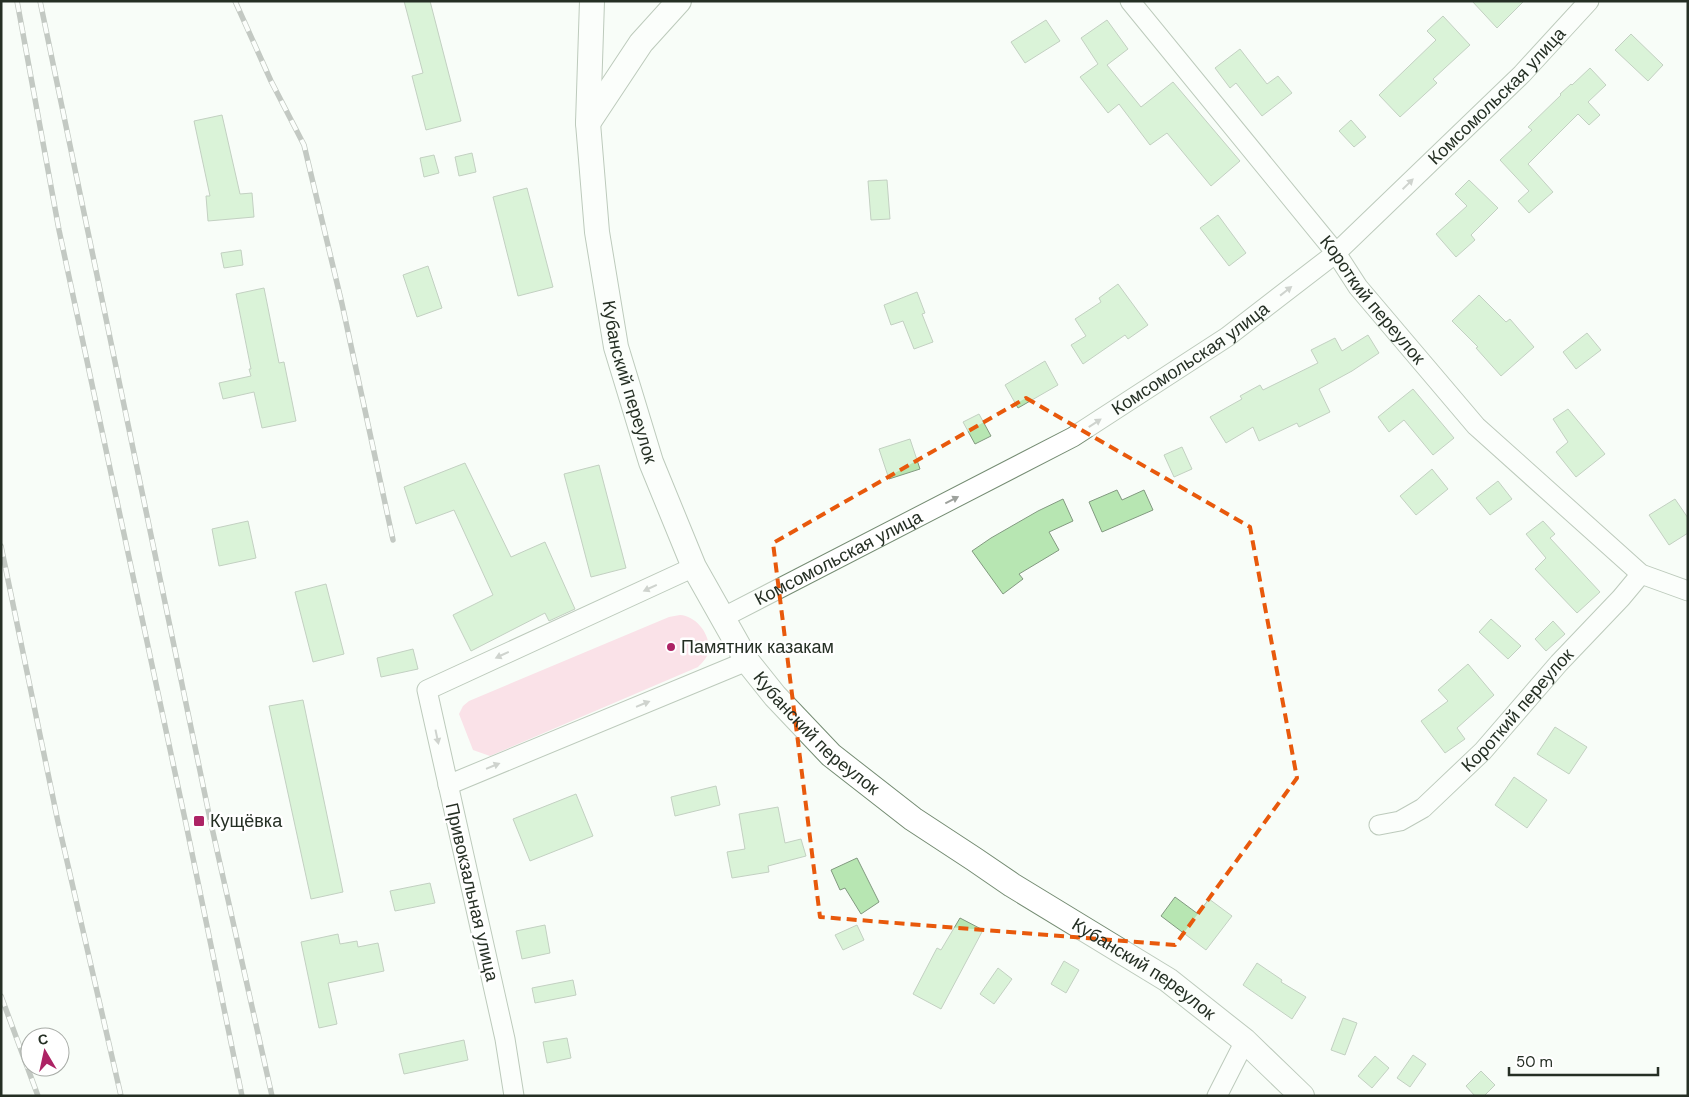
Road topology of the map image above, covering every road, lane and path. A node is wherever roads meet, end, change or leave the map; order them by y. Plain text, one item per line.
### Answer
1 (592, 1) edge
2 (679, 1) edge
3 (1130, 1) edge
4 (1589, 1) edge
5 (588, 122) junction
6 (1336, 253) junction
7 (694, 567) junction
8 (1642, 574) junction
9 (1688, 591) edge
10 (722, 618) junction
11 (747, 661) junction
12 (448, 785) junction
13 (1379, 825) dead end
14 (1245, 1041) junction
15 (514, 1096) edge
16 (1217, 1096) edge
17 (1302, 1096) edge

1 - 5 street, Кубанский переулок
2 - 5 street
3 - 6 street, Короткий переулок
6 -> 4 street, Комсомольская улица
5 - 7 street, Кубанский переулок
6 - 8 street, Короткий переулок
10 -> 6 street, Комсомольская улица
7 - 10 street, Кубанский переулок
7 -> 12 street, Привокзальная улица
8 - 9 street, Короткий переулок
8 - 13 street, Короткий переулок
10 - 11 street, Кубанский переулок
12 -> 11 street
11 - 14 street, Кубанский переулок
12 - 15 street, Привокзальная улица
14 - 16 street
14 - 17 street, Кубанский переулок

